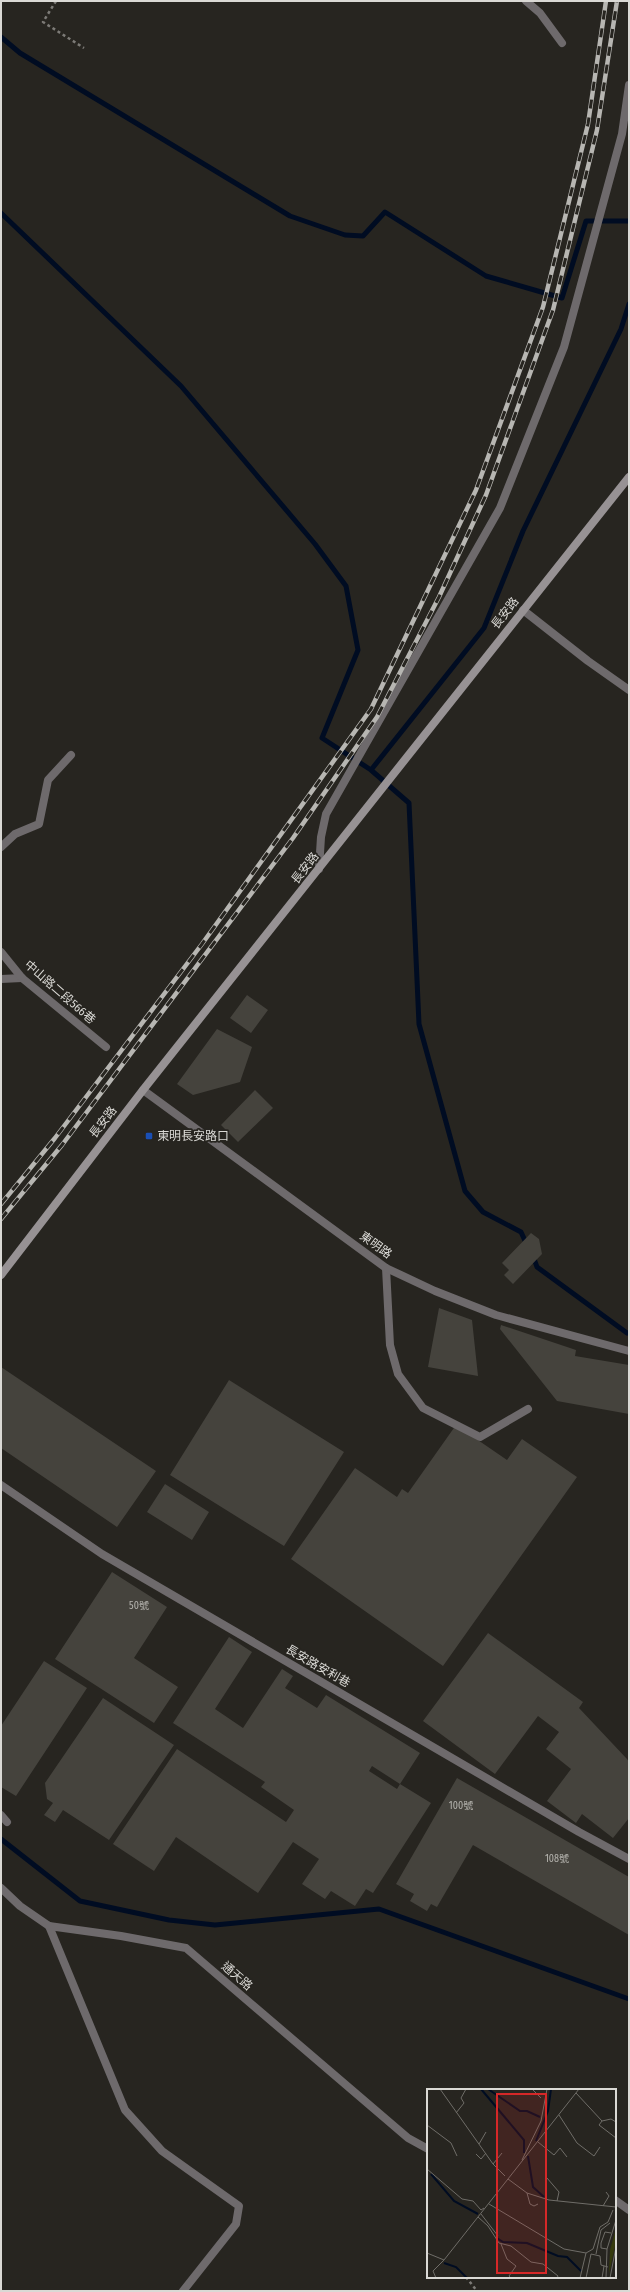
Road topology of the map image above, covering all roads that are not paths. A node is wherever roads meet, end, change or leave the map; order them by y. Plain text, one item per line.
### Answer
1 (526, 1) edge
2 (562, 43) dead end
3 (629, 85) edge
4 (629, 477) edge
5 (523, 610) junction
6 (629, 690) edge
7 (71, 754) dead end
8 (1, 847) edge
9 (319, 869) junction
10 (1, 952) edge
11 (22, 978) junction
12 (1, 979) edge
13 (106, 1047) dead end
14 (144, 1090) junction
15 (386, 1268) junction
16 (1, 1275) edge
17 (629, 1351) edge
18 (528, 1409) dead end
19 (1, 1485) edge
20 (1, 1815) edge
21 (7, 1822) dead end
22 (629, 1859) edge
23 (1, 1888) edge
24 (50, 1926) junction
25 (427, 2148) edge
26 (616, 2201) edge
27 (629, 2210) edge
28 (182, 2291) edge

1 - 2 street
3 - 9 street
4 - 5 main road, 長安路
5 - 6 street
5 - 9 main road, 長安路
7 - 8 street
9 - 14 main road, 長安路
10 - 11 street, 中山路二段566巷
11 - 12 street
11 - 13 street, 中山路二段566巷
14 - 15 street, 東明路
14 - 16 main road, 長安路
15 - 17 street, 東明路
15 - 18 street
19 - 22 street, 長安路安利巷
20 - 21 street
23 - 24 street, 通天路
24 - 25 street, 通天路
24 - 28 street
26 - 27 street

